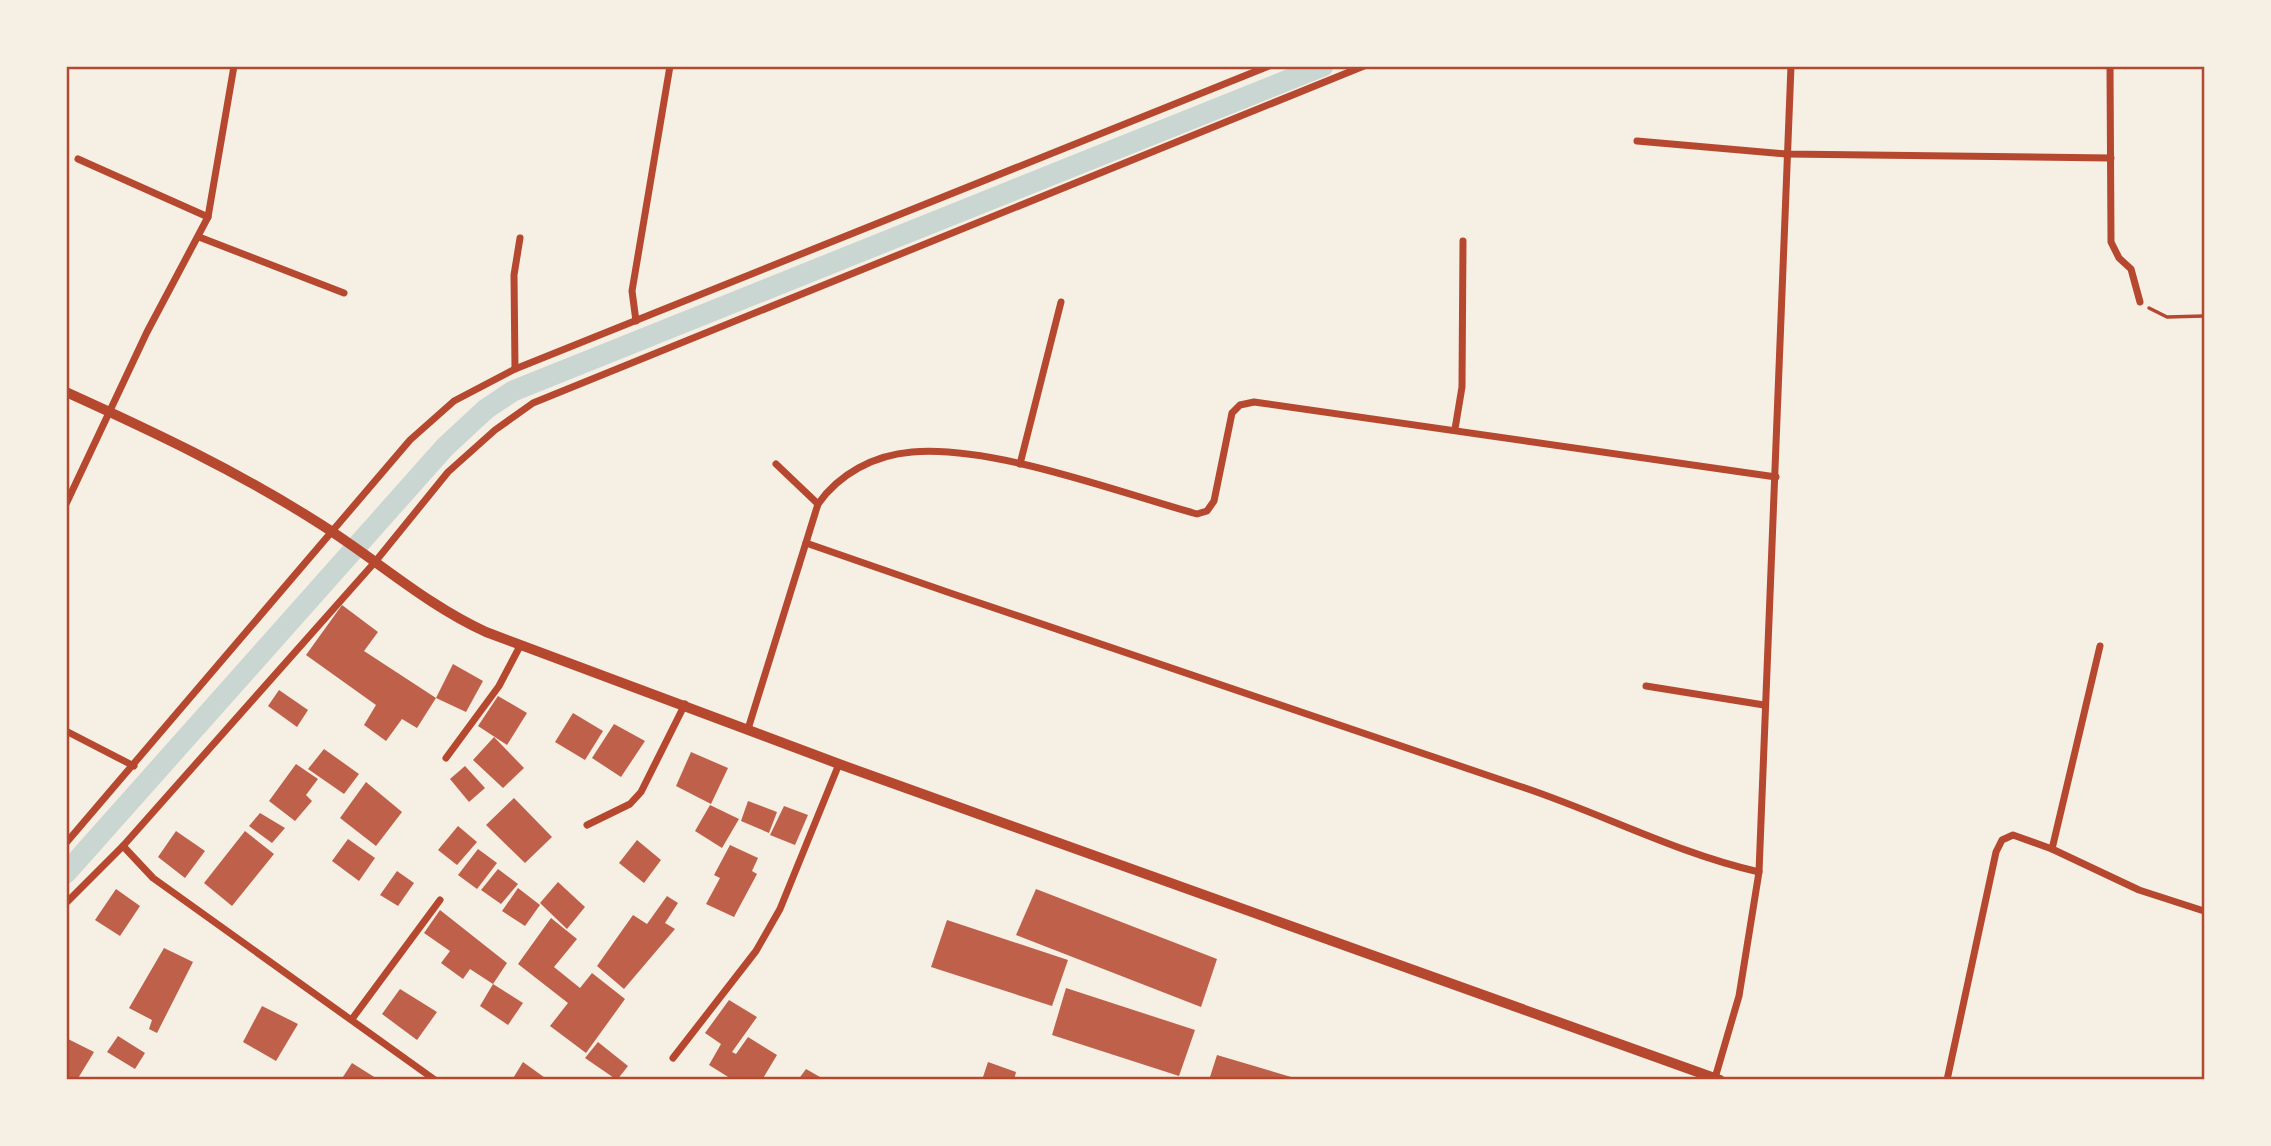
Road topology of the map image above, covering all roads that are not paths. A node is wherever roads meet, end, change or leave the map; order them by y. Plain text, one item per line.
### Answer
1 (234, 66) edge
2 (670, 66) edge
3 (1269, 66) edge
4 (1364, 66) edge
5 (1791, 66) edge
6 (2110, 66) edge
7 (1637, 141) dead end
8 (1786, 154) junction
9 (2111, 158) junction
10 (78, 159) dead end
11 (208, 217) junction
12 (199, 237) junction
13 (520, 238) dead end
14 (1463, 241) dead end
15 (344, 293) dead end
16 (1061, 302) dead end
17 (2140, 302) road end
18 (636, 321) junction
19 (515, 369) junction
20 (66, 392) edge
21 (110, 412) junction
22 (1455, 429) junction
23 (776, 464) dead end
24 (1020, 464) junction
25 (1776, 477) junction
26 (66, 504) edge
27 (817, 504) junction
28 (333, 532) junction
29 (806, 543) junction
30 (375, 562) junction
31 (520, 646) junction
32 (2100, 646) dead end
33 (1646, 686) dead end
34 (685, 704) junction
35 (1764, 705) junction
36 (748, 729) junction
37 (66, 731) edge
38 (446, 758) dead end
39 (839, 764) junction
40 (134, 766) junction
41 (587, 825) dead end
42 (66, 843) edge
43 (123, 846) junction
44 (2052, 849) junction
45 (1759, 872) junction
46 (440, 900) dead end
47 (66, 903) edge
48 (2204, 911) edge
49 (352, 1018) junction
50 (673, 1058) dead end
51 (1717, 1079) edge
52 (435, 1080) edge
53 (1947, 1080) edge

1 - 11 street
2 - 18 street
3 - 18 street
4 - 30 street
5 - 8 street
6 - 9 street
7 - 8 street
8 - 9 street
8 - 25 street
9 - 17 street
10 - 11 street
11 - 12 street
12 - 15 street
12 - 21 street
13 - 19 street
14 - 22 street
16 - 24 street
18 - 19 street
19 - 28 street
20 - 21 street
21 - 26 street
21 - 28 street
22 - 24 street
22 - 25 street
23 - 27 street
24 - 27 street
25 - 35 street
27 - 29 street
28 - 30 street
28 - 40 street
29 - 36 street
29 - 45 street
30 - 31 street
30 - 43 street
31 - 34 street
31 - 38 street
32 - 44 street
33 - 35 street
34 - 36 street
34 - 41 street
35 - 45 street
36 - 39 street
37 - 40 street
39 - 50 street
39 - 51 street
40 - 42 street
43 - 47 street
43 - 49 street
44 - 48 street
44 - 53 street
45 - 51 street
46 - 49 street
49 - 52 street

